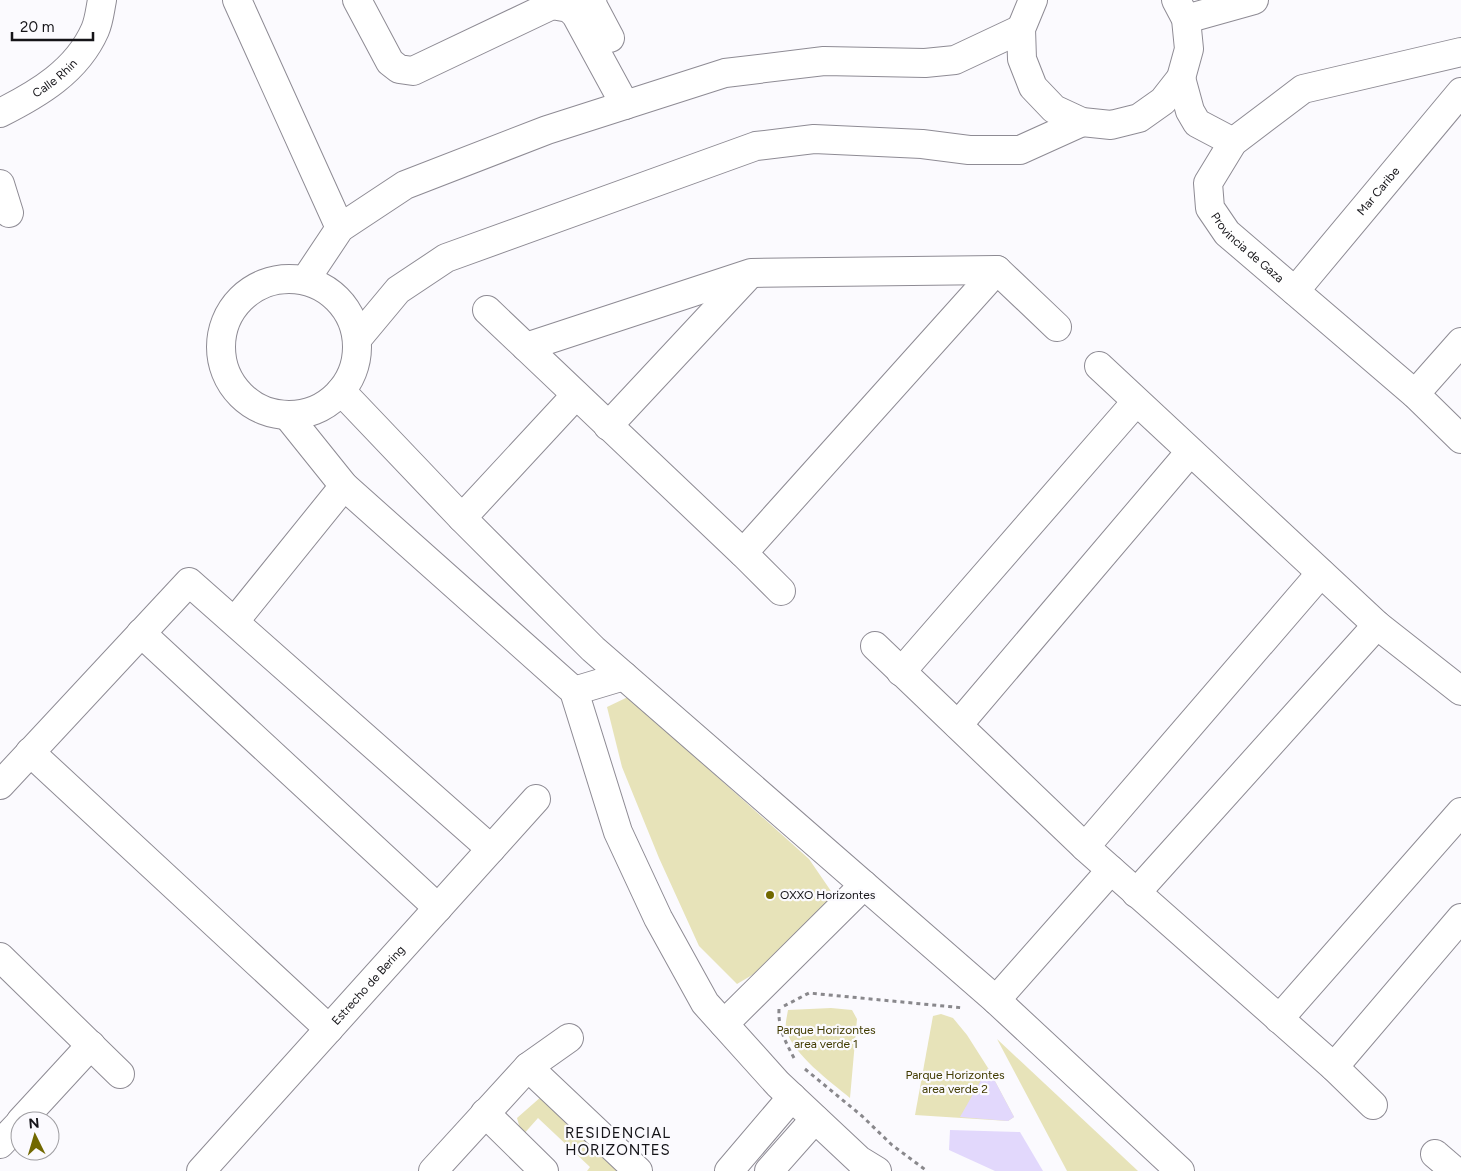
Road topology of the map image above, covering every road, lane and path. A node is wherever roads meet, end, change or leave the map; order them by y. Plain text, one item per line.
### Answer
1 (102, 0) edge
2 (237, 0) edge
3 (357, 0) edge
4 (1033, 0) edge
5 (1254, 0) edge
6 (539, 5) edge
7 (587, 7) edge
8 (1181, 10) edge
9 (1021, 29) junction
10 (1461, 52) edge
11 (1181, 78) junction
12 (1461, 92) edge
13 (634, 102) junction
14 (0, 113) edge
15 (1082, 122) junction
16 (1233, 142) junction
17 (0, 184) edge
18 (10, 213) dead end
19 (340, 228) junction
20 (997, 270) junction
21 (751, 273) junction
22 (306, 279) junction
23 (1295, 291) junction
24 (487, 310) dead end
25 (1057, 327) dead end
26 (358, 338) junction
27 (1461, 342) edge
28 (526, 347) junction
29 (1099, 366) dead end
30 (342, 391) junction
31 (1415, 394) junction
32 (576, 395) junction
33 (1136, 402) junction
34 (287, 415) junction
35 (608, 426) junction
36 (1461, 439) edge
37 (1190, 452) junction
38 (344, 486) junction
39 (462, 518) junction
40 (743, 553) junction
41 (1321, 573) junction
42 (781, 591) dead end
43 (235, 621) junction
44 (1377, 625) junction
45 (141, 633) junction
46 (875, 646) dead end
47 (901, 672) junction
48 (624, 676) junction
49 (1461, 691) edge
50 (574, 692) junction
51 (958, 725) junction
52 (30, 752) junction
53 (0, 785) edge
54 (536, 799) dead end
55 (1461, 812) edge
56 (1085, 847) junction
57 (491, 849) junction
58 (1111, 870) junction
59 (864, 885) junction
60 (1136, 893) junction
61 (438, 908) junction
62 (1461, 918) edge
63 (0, 958) edge
64 (996, 1000) junction
65 (971, 1009) dead end
66 (1279, 1019) junction
67 (724, 1024) junction
68 (329, 1029) junction
69 (569, 1038) dead end
70 (91, 1045) junction
71 (796, 1061) dead end
72 (528, 1067) junction
73 (802, 1067) dead end
74 (1334, 1067) junction
75 (120, 1074) dead end
76 (792, 1097) junction
77 (1373, 1104) dead end
78 (31, 1111) edge
79 (485, 1113) junction
80 (815, 1119) junction
81 (10, 1134) edge
82 (0, 1144) edge
83 (202, 1171) edge
84 (433, 1171) edge
85 (544, 1171) edge
86 (638, 1171) edge
87 (729, 1171) edge
88 (769, 1171) edge
89 (876, 1171) edge
90 (927, 1171) edge
91 (1180, 1171) edge

1 - 14 street, Calle Rhin
2 - 19 street
3 - 6 street
4 - 9 street
5 - 8 street
6 - 7 street
7 - 13 street
8 - 11 street
9 - 13 street
9 - 15 street
10 - 16 street, Provincia de Gaza
11 - 15 street
11 - 16 street
12 - 23 street, Mar Caribe
13 - 19 street
15 - 26 street
16 - 23 street, Provincia de Gaza
17 - 18 street
19 - 22 street
20 - 21 street
20 - 25 street
20 - 40 street
21 - 28 street
21 - 35 street
22 - 26 street
22 - 34 street
23 - 31 street, Provincia de Gaza
24 - 28 street
26 - 30 street
27 - 31 street
28 - 32 street
29 - 33 street
30 - 34 street
30 - 39 street
31 - 36 street, Provincia de Gaza
32 - 35 street
32 - 39 street
33 - 37 street
33 - 47 street
34 - 38 street
35 - 40 street
37 - 41 street
37 - 51 street
38 - 43 street
38 - 50 street
39 - 48 street
40 - 42 street
41 - 44 street
41 - 56 street
43 - 45 street
43 - 57 street
44 - 49 street
44 - 60 street
45 - 52 street
45 - 61 street
46 - 47 street
47 - 51 street
48 - 50 street
48 - 59 street
50 - 67 street
51 - 56 street
52 - 53 street
52 - 68 street
54 - 57 street, Estrecho de Bering
55 - 66 street
56 - 58 street
57 - 61 street, Estrecho de Bering
58 - 60 street
58 - 64 street
59 - 64 street
59 - 67 street
60 - 66 street
61 - 68 street, Estrecho de Bering
62 - 74 street
63 - 70 street
64 - 91 street
65 - 71 path
66 - 74 street
67 - 76 street
68 - 83 street, Estrecho de Bering
69 - 72 street
70 - 75 street
70 - 78 street
72 - 79 street
72 - 86 street
73 - 90 path
74 - 77 street
76 - 80 street
76 - 87 street
79 - 84 street
79 - 85 street
80 - 88 street
80 - 89 street
81 - 82 street

